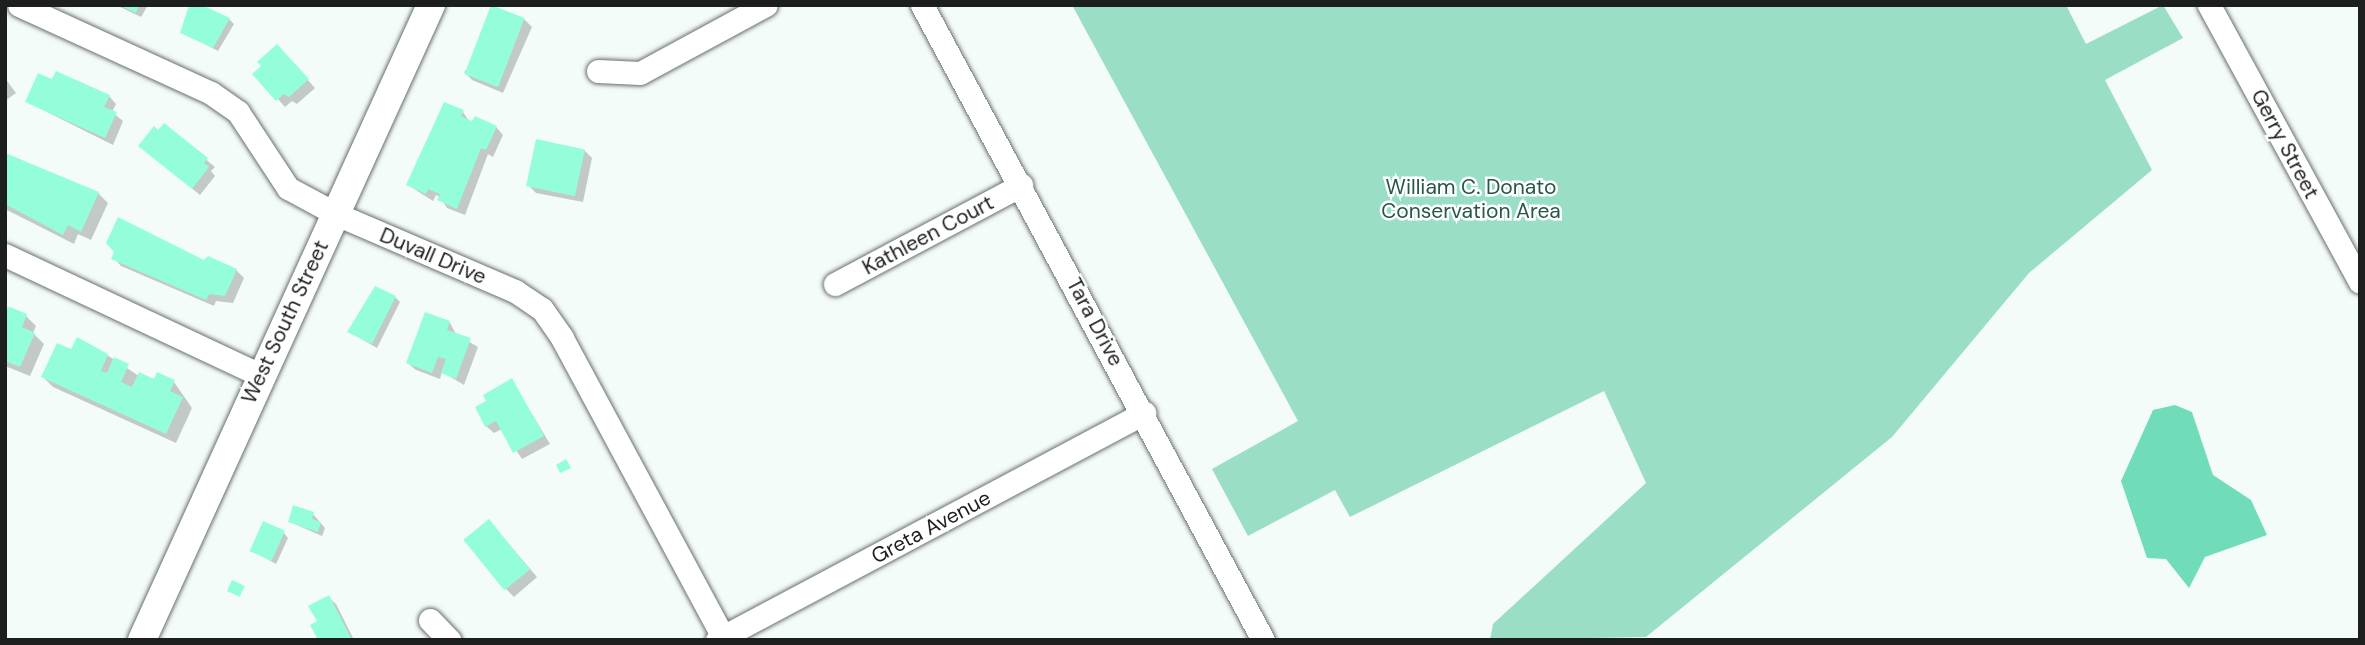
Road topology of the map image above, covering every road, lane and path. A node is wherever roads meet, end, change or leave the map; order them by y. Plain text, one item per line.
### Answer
1 (19, 5) edge
2 (430, 5) edge
3 (766, 5) edge
4 (922, 5) edge
5 (2211, 6) edge
6 (598, 71) dead end
7 (1021, 185) junction
8 (336, 214) junction
9 (5, 255) edge
10 (2360, 282) edge
11 (835, 284) dead end
12 (260, 375) junction
13 (1144, 413) junction
14 (430, 620) dead end
15 (720, 638) edge
16 (142, 640) edge
17 (449, 640) edge
18 (1263, 640) edge

1 - 8 street, Duvall Drive
2 - 8 street, West South Street
3 - 6 street
4 - 7 street, Tara Drive
5 - 10 street, Gerry Street
7 - 11 street, Kathleen Court
7 - 13 street, Tara Drive
8 - 12 street, West South Street
8 - 15 street, Duvall Drive
9 - 12 street
12 - 16 street, West South Street
13 - 15 street, Greta Avenue
13 - 18 street, Tara Drive
14 - 17 street

